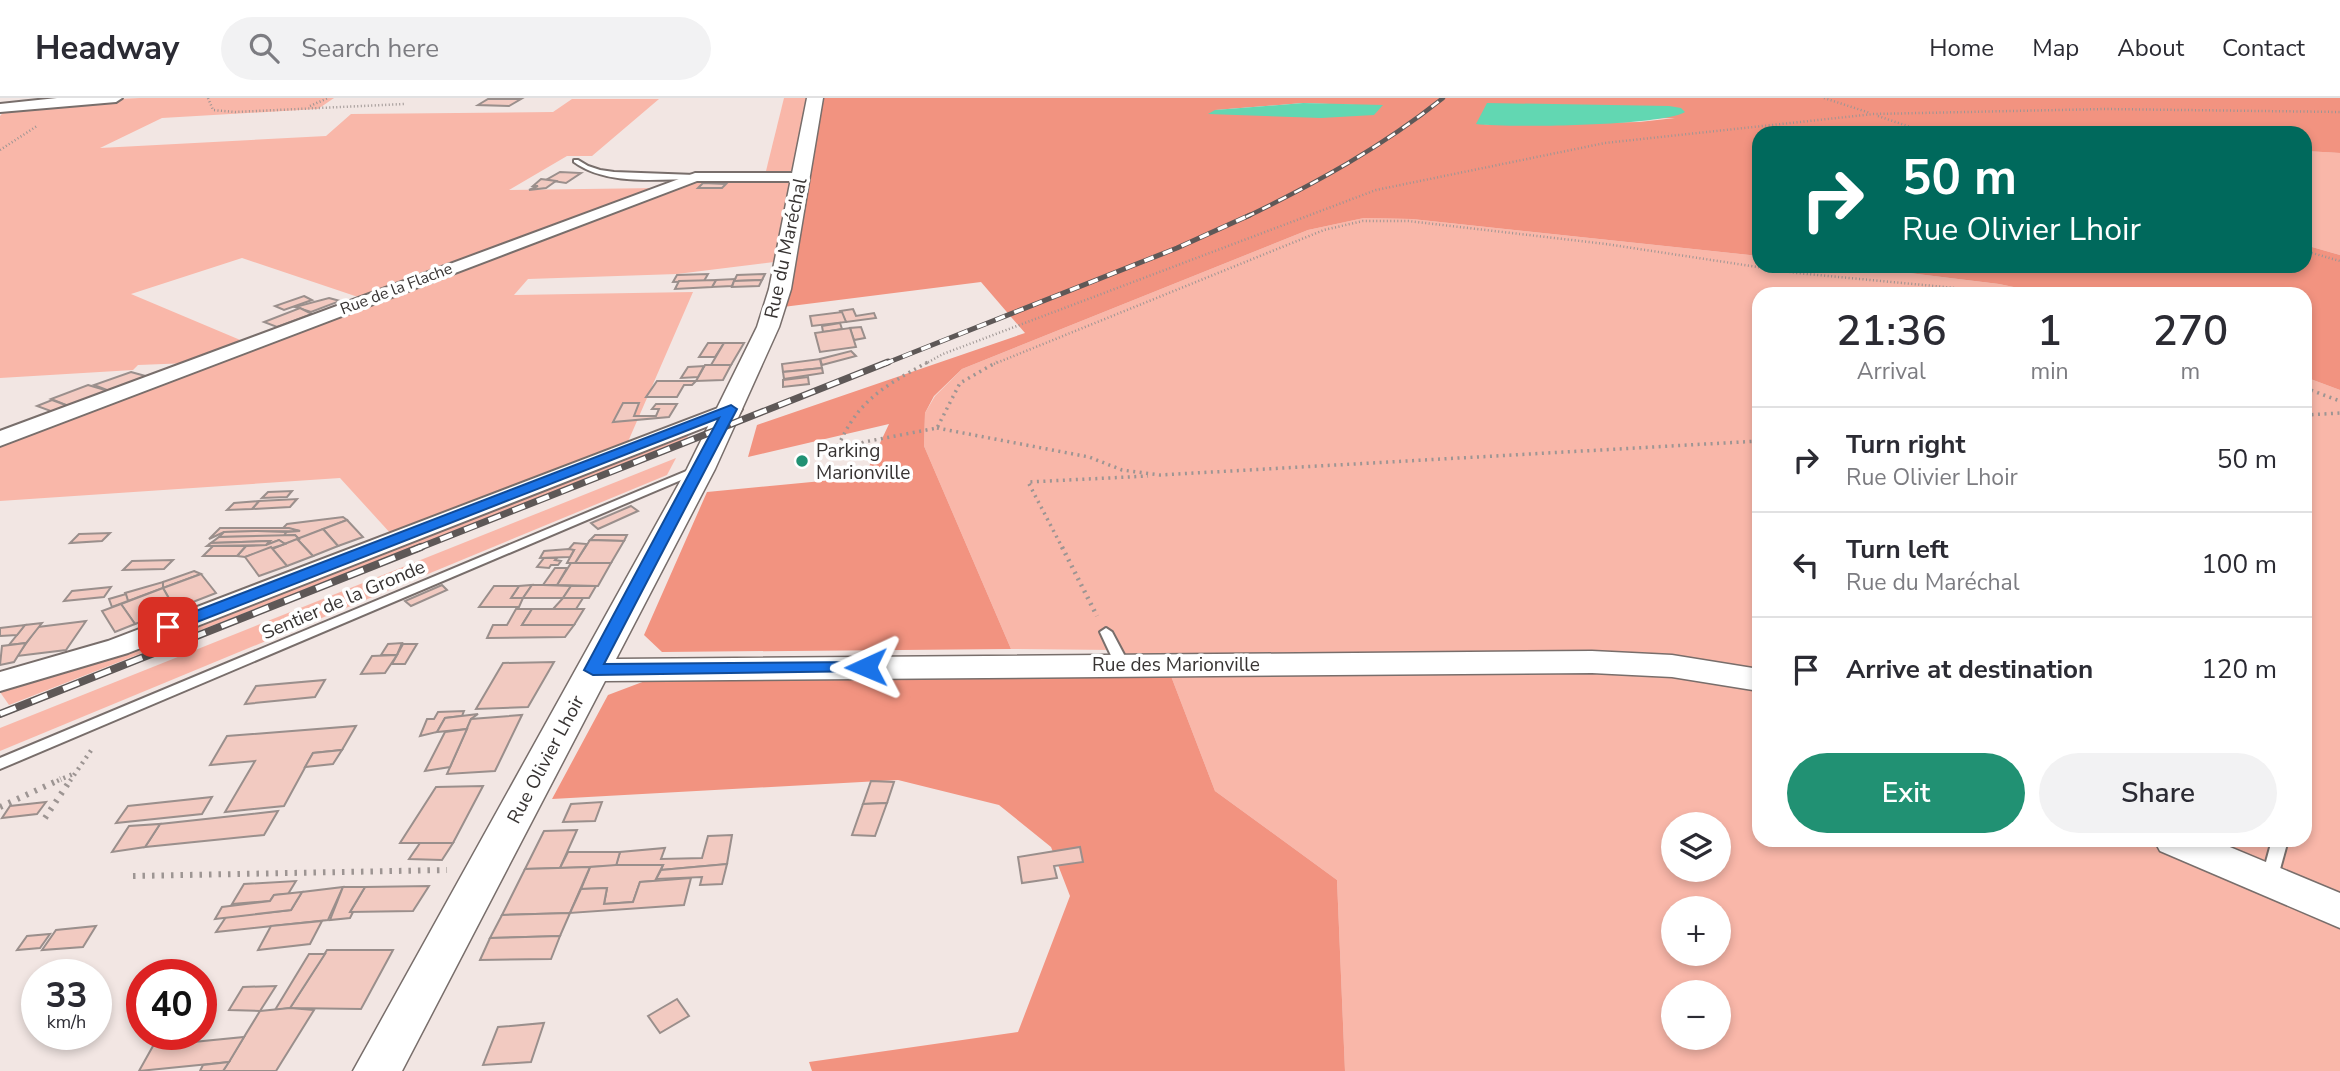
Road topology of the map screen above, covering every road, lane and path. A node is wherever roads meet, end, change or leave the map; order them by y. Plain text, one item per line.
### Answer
1 (116, 98) edge
2 (208, 98) edge
3 (328, 98) edge
4 (815, 98) edge
5 (1824, 98) edge
6 (404, 104) dead end
7 (0, 108) edge
8 (306, 108) junction
9 (2340, 112) edge
10 (1874, 114) junction
11 (1763, 126) edge
12 (1908, 126) edge
13 (1752, 127) edge
14 (576, 161) dead end
15 (695, 177) junction
16 (800, 177) junction
17 (2312, 253) edge
18 (2340, 261) edge
19 (1752, 266) edge
20 (1797, 273) edge
21 (1944, 287) edge
22 (2312, 390) edge
23 (2340, 401) edge
24 (731, 409) junction
25 (2340, 413) edge
26 (2312, 415) edge
27 (937, 428) junction
28 (0, 439) edge
29 (1752, 441) edge
30 (701, 469) junction
31 (1160, 475) junction
32 (1106, 632) joint
33 (1122, 664) junction
34 (593, 670) junction
35 (1752, 679) edge
36 (0, 682) edge
37 (113, 716) junction
38 (0, 764) edge
39 (75, 773) junction
40 (0, 807) edge
41 (45, 818) dead end
42 (2191, 847) edge
43 (2278, 847) edge
44 (487, 869) junction
45 (133, 876) dead end
46 (2269, 880) junction
47 (2340, 911) edge
48 (377, 1071) edge

1 - 7 street
2 - 8 path
3 - 8 path
4 - 16 street, Rue du Maréchal
5 - 10 path
6 - 8 path
9 - 10 path
10 - 11 path
10 - 12 path
13 - 27 path
14 - 15 lane
15 - 16 street, Rue de la Flache
15 - 28 street, Rue de la Flache
16 - 24 street, Rue du Maréchal
17 - 18 path
19 - 27 path
20 - 21 path
22 - 23 path
24 - 30 street, Rue Olivier Lhoir
24 - 36 street
25 - 26 path
27 - 31 path
29 - 31 path
30 - 34 street, Rue Olivier Lhoir
30 - 37 lane, Sentier de la Gronde
31 - 32 path
32 - 33 lane
33 - 34 street, Rue des Marionville
33 - 35 street, Rue des Marionville
34 - 44 street, Rue Olivier Lhoir
37 - 38 lane, Sentier de la Gronde
37 - 39 path
39 - 40 path
39 - 41 path
42 - 46 street
43 - 46 lane
44 - 45 path
44 - 48 street, Rue Olivier Lhoir
46 - 47 street

